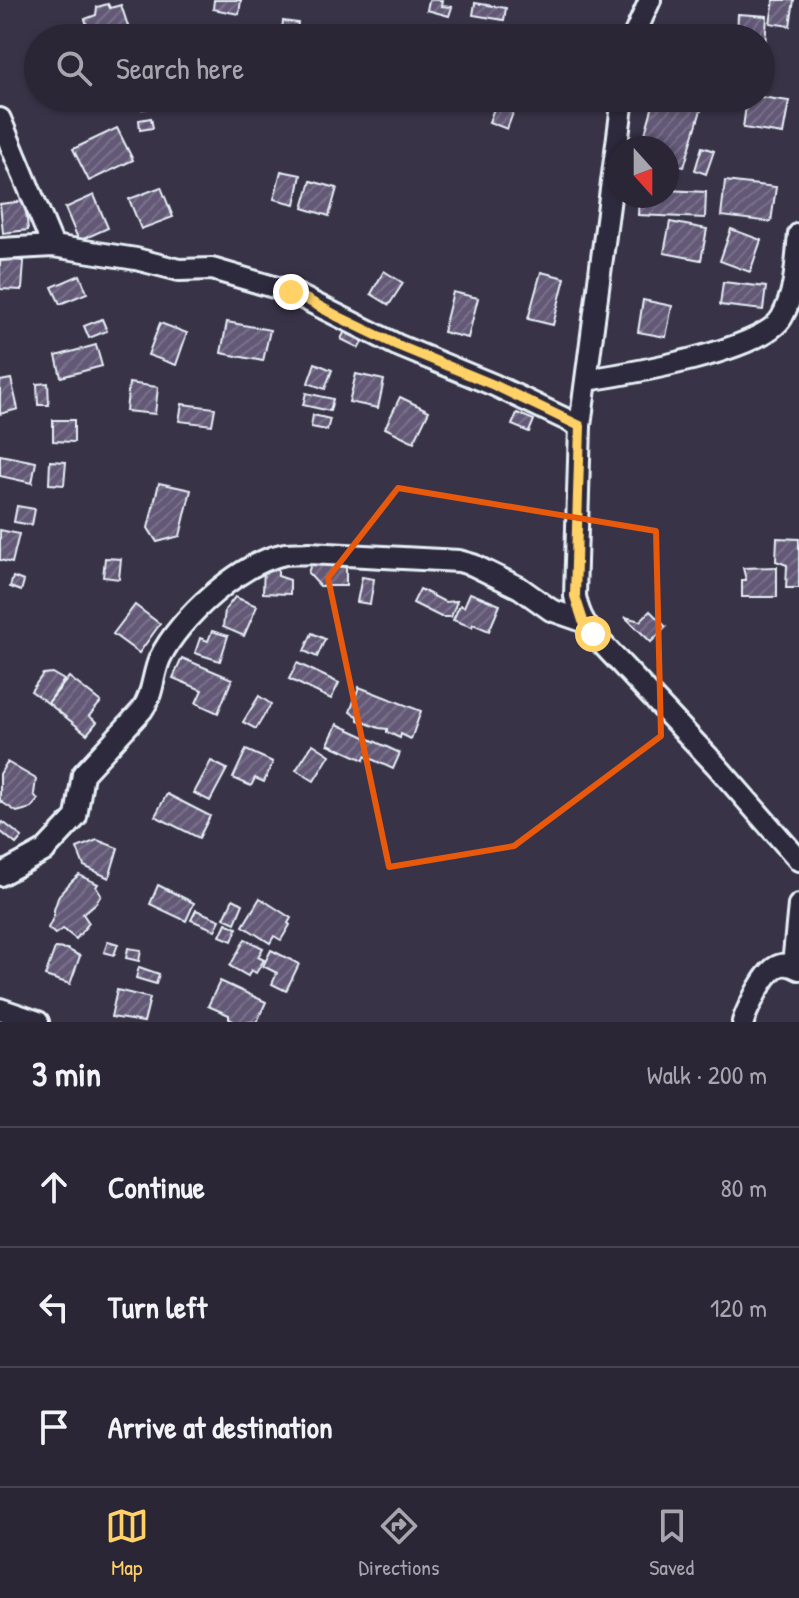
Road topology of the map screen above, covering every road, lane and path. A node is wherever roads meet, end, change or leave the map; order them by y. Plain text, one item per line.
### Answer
1 (650, 0) edge
2 (639, 24) edge
3 (621, 112) edge
4 (0, 119) edge
5 (799, 234) edge
6 (53, 246) junction
7 (0, 249) edge
8 (587, 380) junction
9 (580, 426) junction
10 (583, 621) junction
11 (799, 860) edge
12 (0, 875) edge
13 (799, 905) edge
14 (796, 967) edge
15 (0, 1009) edge
16 (38, 1022) edge
17 (743, 1022) edge

1 - 2 street
3 - 8 street
4 - 6 street
5 - 8 street
6 - 7 street
6 - 9 street
8 - 9 street
9 - 10 street
10 - 11 street
10 - 12 street
13 - 14 street
14 - 17 street
15 - 16 street

